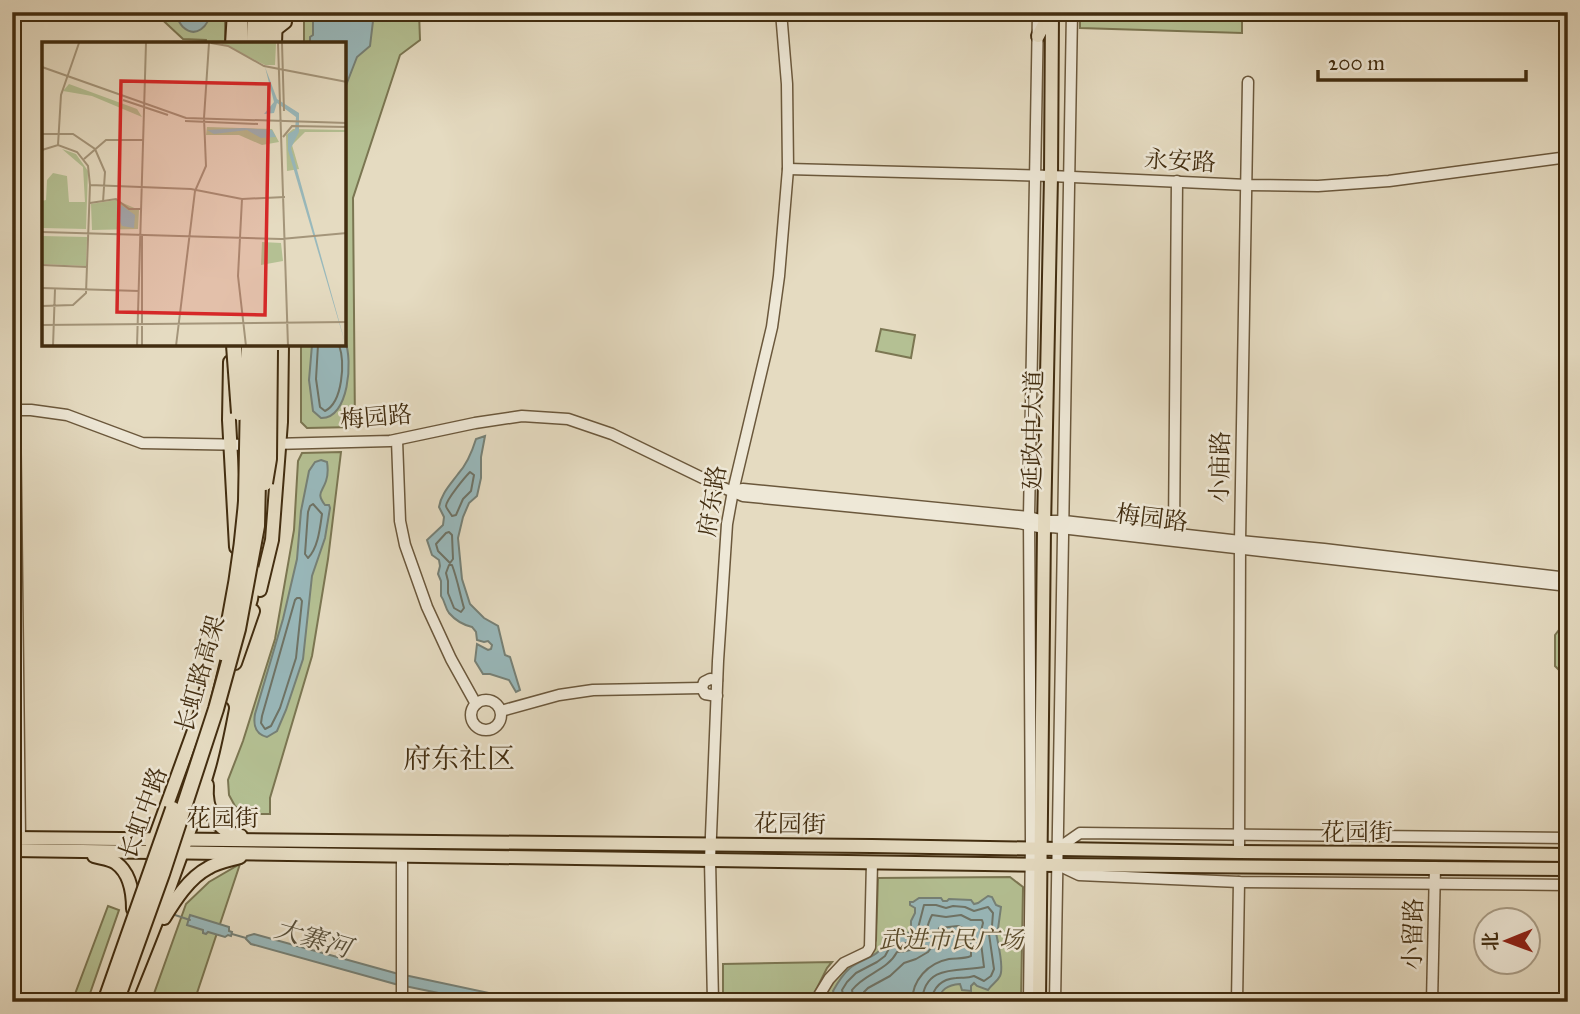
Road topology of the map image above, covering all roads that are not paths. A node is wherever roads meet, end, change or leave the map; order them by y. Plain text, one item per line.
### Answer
1 (234, 12) edge
2 (241, 12) edge
3 (255, 12) edge
4 (267, 12) edge
5 (276, 12) edge
6 (285, 12) edge
7 (780, 12) edge
8 (1038, 12) edge
9 (1051, 12) edge
10 (1059, 12) edge
11 (1072, 12) edge
12 (276, 29) junction
13 (1038, 36) junction
14 (232, 42) edge
15 (242, 42) edge
16 (254, 42) edge
17 (266, 42) edge
18 (275, 42) edge
19 (1248, 82) dead end
20 (1568, 157) edge
21 (788, 169) junction
22 (1035, 176) junction
23 (1060, 177) junction
24 (1177, 181) junction
25 (1247, 185) junction
26 (232, 346) edge
27 (232, 346) edge
28 (246, 346) edge
29 (246, 346) edge
30 (266, 346) edge
31 (266, 346) edge
32 (282, 346) edge
33 (13, 410) edge
34 (397, 440) junction
35 (265, 444) junction
36 (279, 444) junction
37 (237, 445) junction
38 (733, 491) junction
39 (246, 501) junction
40 (1029, 521) junction
41 (1053, 524) junction
42 (1174, 534) junction
43 (1240, 545) junction
44 (1568, 578) edge
45 (1568, 586) edge
46 (717, 680) junction
47 (702, 688) junction
48 (226, 690) junction
49 (717, 696) junction
50 (476, 704) junction
51 (501, 710) junction
52 (208, 769) junction
53 (168, 804) junction
54 (194, 813) junction
55 (1239, 834) junction
56 (16, 838) edge
57 (1568, 838) edge
58 (155, 839) junction
59 (186, 839) junction
60 (262, 839) junction
61 (711, 844) junction
62 (1044, 848) junction
63 (12, 850) edge
64 (81, 851) junction
65 (150, 852) junction
66 (181, 852) junction
67 (1239, 852) junction
68 (261, 853) junction
69 (402, 855) junction
70 (1568, 855) edge
71 (710, 860) junction
72 (872, 862) junction
73 (1044, 864) junction
74 (1435, 867) junction
75 (1568, 869) edge
76 (1239, 882) junction
77 (1435, 884) junction
78 (1568, 885) edge
79 (134, 901) junction
80 (164, 912) junction
81 (98, 1002) edge
82 (106, 1002) edge
83 (116, 1002) edge
84 (126, 1002) edge
85 (402, 1002) edge
86 (713, 1002) edge
87 (815, 1002) edge
88 (1029, 1002) edge
89 (1039, 1002) edge
90 (1046, 1002) edge
91 (1055, 1002) edge
92 (1237, 1002) edge
93 (1432, 1002) edge

1 - 14 main road
2 - 15 main road
3 - 16 highway
4 - 17 highway
5 - 12 main road
6 - 12 main road
7 - 21 street, 府东路
8 - 13 street
9 - 13 main road
9 - 23 main road, 延政中大道
10 - 23 main road, 延政中大道
11 - 23 street
12 - 18 main road
13 - 22 street
19 - 25 street, 小庙路
20 - 25 street, 永安路
21 - 22 street, 永安路
21 - 38 street, 府东路
22 - 23 street, 永安路
22 - 40 street
23 - 24 street, 永安路
23 - 41 main road, 延政中大道
24 - 25 street, 永安路
24 - 42 street
25 - 43 street, 小庙路
26 - 37 main road
27 - 39 highway, bridge
28 - 37 main road
29 - 39 highway, 长虹路高架, bridge
30 - 35 main road, 长虹中路
31 - 83 highway, 长虹路高架, bridge
32 - 36 main road
33 - 37 street, 梅园路
33 - 56 street
34 - 36 street, 梅园路
34 - 38 street, 梅园路
34 - 50 street
35 - 36 street, 梅园路
35 - 37 street, 梅园路
35 - 48 main road, 长虹中路
36 - 48 main road
37 - 53 main road, 长虹中路
38 - 40 street, 梅园路
38 - 46 street, 府东路
39 - 82 highway, 长虹路高架, bridge
40 - 41 street, 梅园路
40 - 62 street
41 - 42 street, 梅园路
41 - 43 street, 梅园路
41 - 62 main road, 延政中大道
41 - 62 street
42 - 43 street, 梅园路
43 - 44 street, 梅园路
43 - 45 street, 梅园路
43 - 55 street, 小庙路
46 - 47 street
46 - 49 street, 府东路
47 - 49 street
47 - 51 street
48 - 52 main road, 长虹中路
49 - 61 street, 府东路
50 - 51 street
50 - 51 street
52 - 54 main road, 长虹中路
52 - 60 main road
53 - 54 main road
53 - 58 main road, 长虹中路
54 - 59 main road, 长虹中路
55 - 57 street
55 - 62 street
55 - 67 street, 小庙路
56 - 58 main road, 花园街
58 - 59 main road, 花园街
58 - 65 main road, 长虹中路
59 - 60 main road, 花园街
59 - 66 main road, 长虹中路
60 - 61 main road, 花园街
61 - 62 main road, 花园街
61 - 71 street, 府东路
62 - 67 main road, 花园街
62 - 73 main road, 延政中大道
63 - 64 main road, 花园街
64 - 65 main road, 花园街
64 - 79 main road
65 - 66 main road, 花园街
65 - 79 main road, 长虹中路
66 - 68 main road, 花园街
66 - 80 main road, 长虹中路
67 - 70 main road, 花园街
68 - 69 main road, 花园街
68 - 80 main road
69 - 71 main road, 花园街
69 - 85 street
71 - 72 main road, 花园街
71 - 86 street, 府东路
72 - 73 main road, 花园街
72 - 87 street
73 - 74 main road, 花园街
73 - 76 street
73 - 88 street
73 - 89 main road
73 - 90 main road
73 - 91 street
74 - 75 main road, 花园街
74 - 77 street, 小留路
76 - 77 street
76 - 92 street
77 - 78 street
77 - 93 street, 小留路
79 - 81 main road, 长虹中路
80 - 84 main road, 长虹中路

